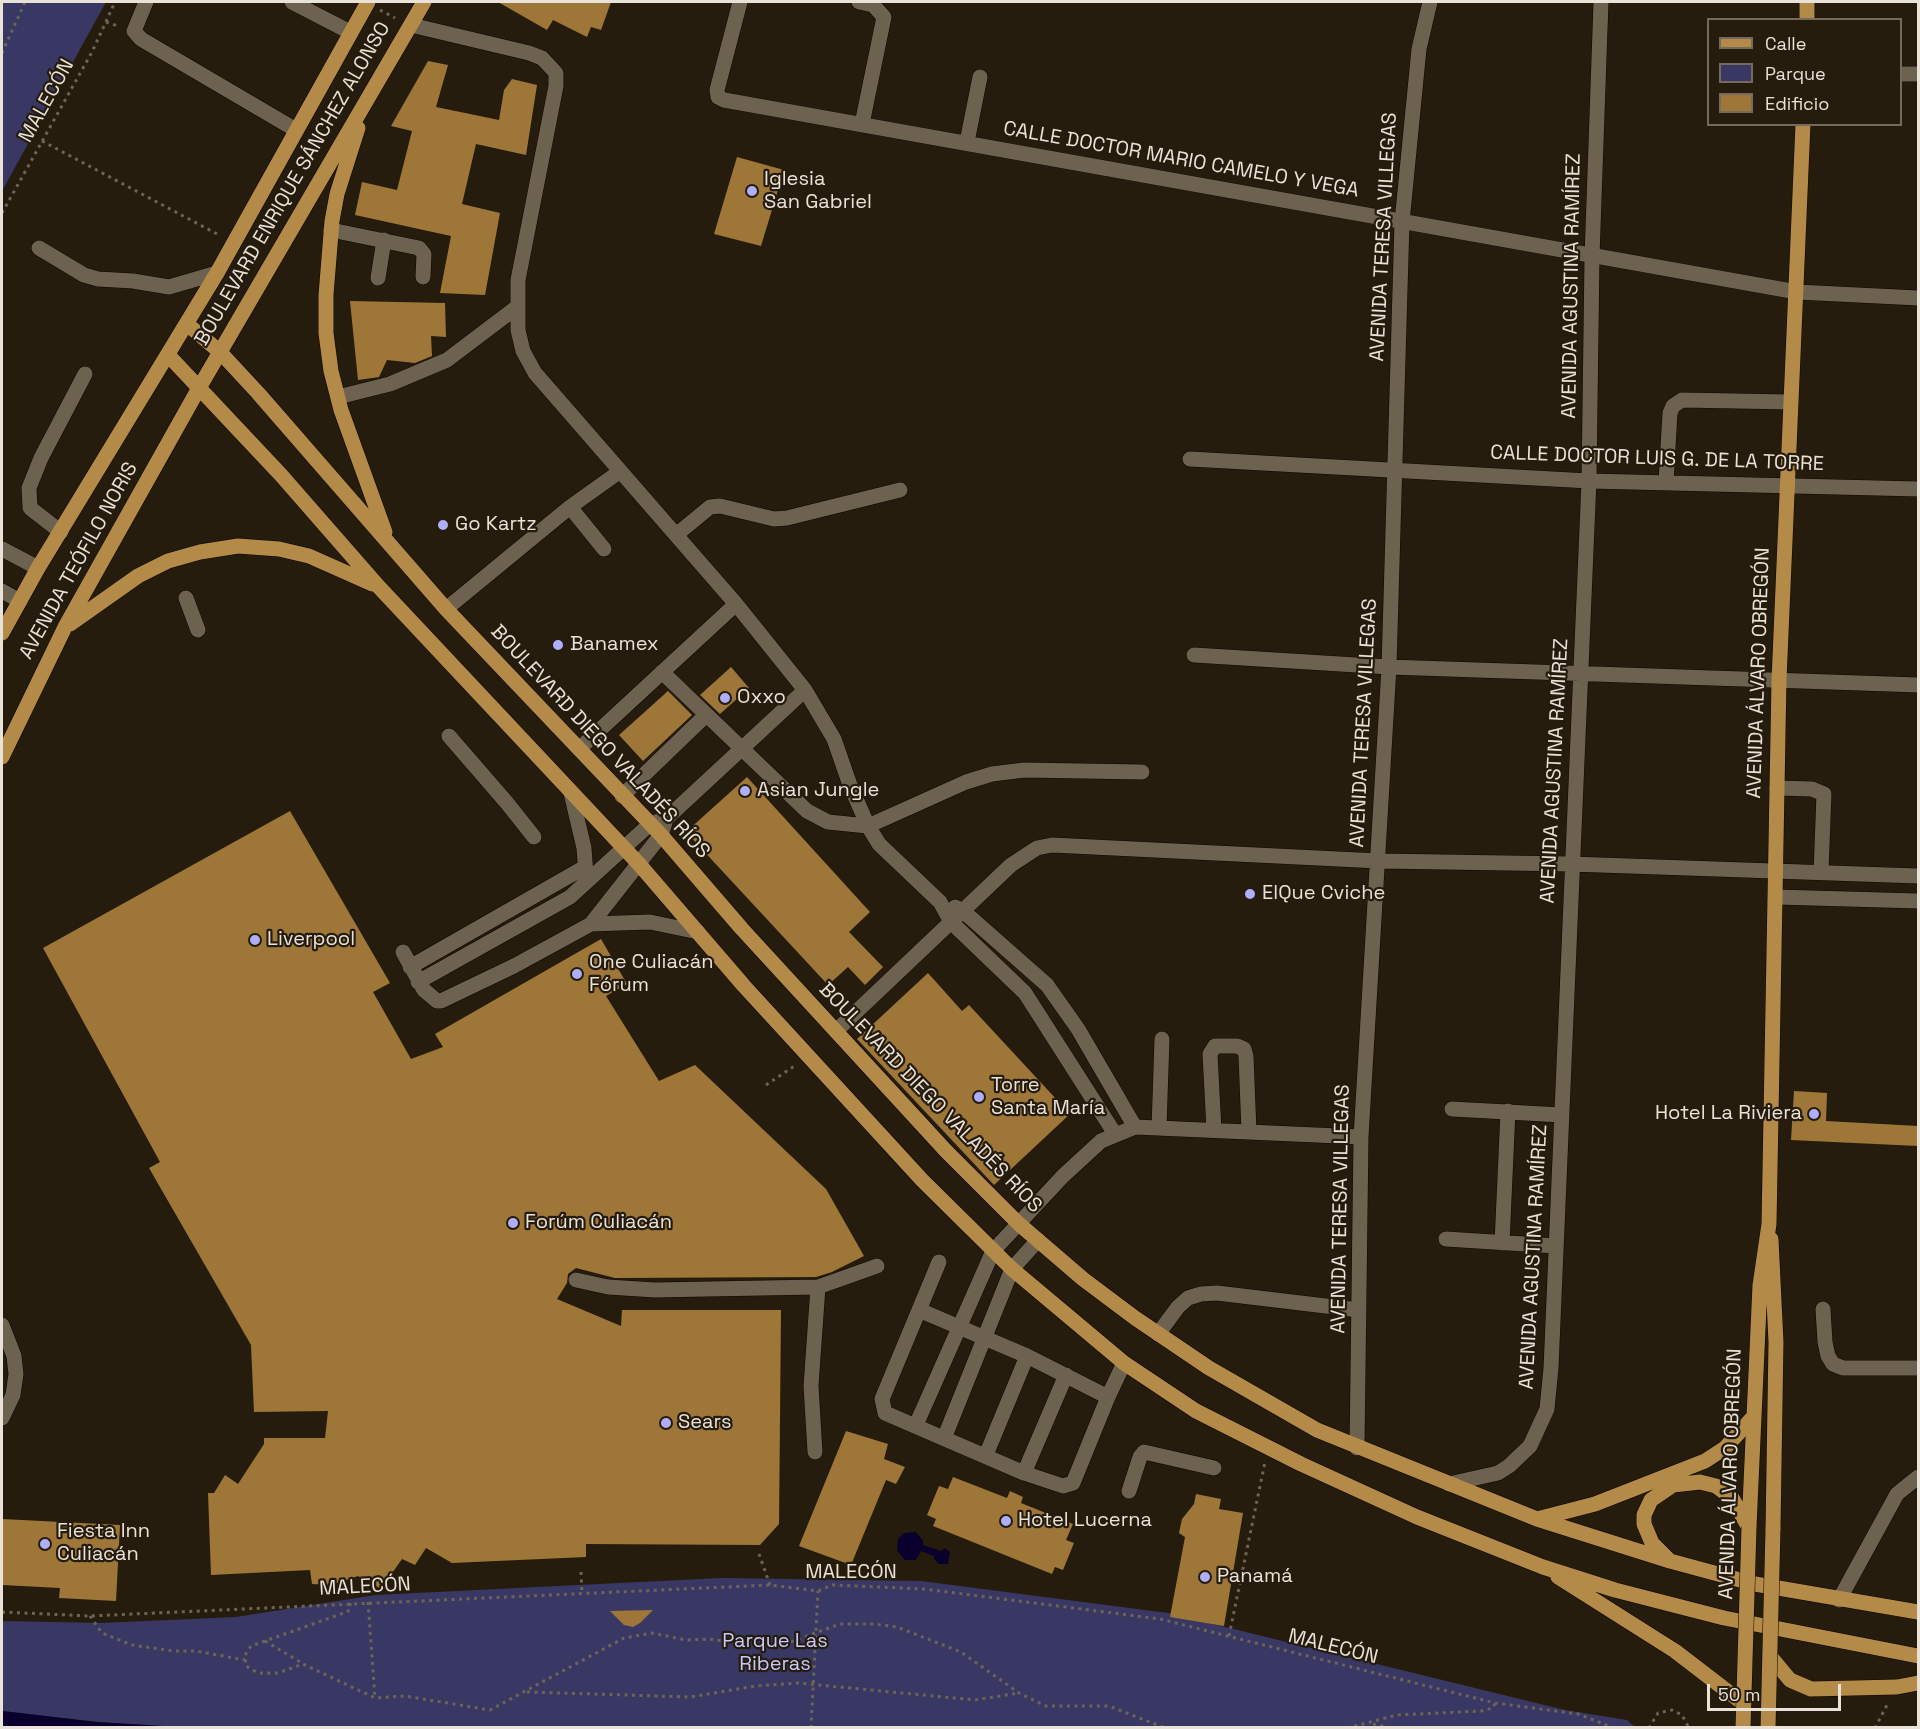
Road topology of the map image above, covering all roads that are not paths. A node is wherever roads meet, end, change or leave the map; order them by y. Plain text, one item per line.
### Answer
1 (146, 2) edge
2 (292, 2) edge
3 (424, 2) edge
4 (740, 2) edge
5 (859, 2) edge
6 (1430, 2) edge
7 (1601, 2) edge
8 (1808, 2) edge
9 (367, 3) edge
10 (1807, 18) edge
11 (411, 25) junction
12 (350, 32) junction
13 (1902, 74) edge
14 (1918, 74) edge
15 (980, 77) dead end
16 (368, 100) junction
17 (862, 124) junction
18 (1803, 126) edge
19 (296, 130) junction
20 (967, 142) junction
21 (1402, 222) junction
22 (331, 230) junction
23 (384, 240) junction
24 (39, 248) dead end
25 (1592, 256) junction
26 (217, 273) junction
27 (423, 277) dead end
28 (378, 278) dead end
29 (1797, 292) junction
30 (1918, 298) edge
31 (517, 307) junction
32 (187, 324) junction
33 (220, 352) junction
34 (169, 356) junction
35 (85, 374) dead end
36 (199, 388) junction
37 (338, 397) junction
38 (1790, 402) junction
39 (1190, 459) dead end
40 (1393, 469) junction
41 (619, 472) junction
42 (1589, 481) junction
43 (1666, 482) junction
44 (1786, 484) junction
45 (1918, 489) edge
46 (900, 490) dead end
47 (570, 507) junction
48 (61, 532) junction
49 (676, 535) junction
50 (388, 541) junction
51 (2, 549) edge
52 (604, 549) dead end
53 (38, 568) junction
54 (378, 586) junction
55 (2, 591) edge
56 (186, 598) dead end
57 (20, 601) junction
58 (736, 604) junction
59 (446, 609) junction
60 (65, 627) junction
61 (198, 630) dead end
62 (2, 633) edge
63 (1194, 655) dead end
64 (1389, 667) junction
65 (662, 672) junction
66 (1581, 674) junction
67 (1779, 680) junction
68 (1918, 685) edge
69 (805, 690) junction
70 (705, 716) junction
71 (449, 736) dead end
72 (579, 749) junction
73 (742, 749) junction
74 (2, 757) edge
75 (1142, 772) dead end
76 (1777, 788) junction
77 (571, 793) junction
78 (622, 796) junction
79 (868, 826) junction
80 (656, 830) junction
81 (534, 837) dead end
82 (625, 848) junction
83 (1379, 861) junction
84 (639, 864) junction
85 (1571, 864) junction
86 (585, 867) junction
87 (1775, 870) junction
88 (1821, 872) junction
89 (1918, 876) edge
90 (586, 885) junction
91 (1776, 897) junction
92 (1918, 901) edge
93 (940, 902) junction
94 (963, 910) junction
95 (501, 915) junction
96 (951, 922) junction
97 (591, 924) junction
98 (510, 930) junction
99 (698, 932) junction
100 (403, 952) dead end
101 (410, 967) junction
102 (418, 982) junction
103 (836, 1031) junction
104 (1162, 1039) dead end
105 (1452, 1109) dead end
106 (1508, 1111) junction
107 (1562, 1114) junction
108 (1135, 1127) junction
109 (1159, 1128) junction
110 (1214, 1130) junction
111 (1249, 1132) junction
112 (1115, 1134) junction
113 (1361, 1137) junction
114 (1019, 1224) junction
115 (1769, 1224) junction
116 (1446, 1239) dead end
117 (1038, 1240) junction
118 (1502, 1243) junction
119 (1556, 1246) junction
120 (993, 1251) junction
121 (939, 1262) dead end
122 (877, 1266) dead end
123 (1012, 1269) junction
124 (576, 1280) dead end
125 (818, 1287) junction
126 (1823, 1309) dead end
127 (919, 1310) junction
128 (1359, 1310) junction
129 (2, 1325) edge
130 (959, 1327) junction
131 (1158, 1334) junction
132 (983, 1337) junction
133 (1027, 1356) junction
134 (1124, 1363) junction
135 (1918, 1368) edge
136 (1066, 1375) junction
137 (1108, 1397) junction
138 (1754, 1416) junction
139 (2, 1418) edge
140 (916, 1425) junction
141 (945, 1436) junction
142 (1357, 1448) junction
143 (816, 1452) dead end
144 (986, 1455) junction
145 (1214, 1468) dead end
146 (1024, 1473) junction
147 (1918, 1477) edge
148 (1449, 1484) junction
149 (1129, 1491) dead end
150 (1537, 1519) junction
151 (1749, 1527) junction
152 (1670, 1561) junction
153 (1543, 1567) junction
154 (1839, 1600) junction
155 (1918, 1612) edge
156 (1770, 1656) junction
157 (1918, 1656) edge
158 (1918, 1683) edge
159 (1744, 1704) junction
160 (1743, 1728) edge
161 (1768, 1728) edge

1 - 19 street
2 - 12 street
3 - 11 main road, BOULEVARD ENRIQUE SÁNCHEZ ALONSO
4 - 17 street, CALLE DOCTOR MARIO CAMELO Y VEGA
5 - 17 street
6 - 21 street, AVENIDA TERESA VILLEGAS
7 - 25 street, AVENIDA AGUSTINA RAMÍREZ
8 - 10 main road
9 - 12 main road, BOULEVARD ENRIQUE SÁNCHEZ ALONSO
11 - 16 main road, BOULEVARD ENRIQUE SÁNCHEZ ALONSO
11 - 31 street
12 - 19 main road, BOULEVARD ENRIQUE SÁNCHEZ ALONSO
13 - 14 street
15 - 20 street
16 - 22 main road
16 - 33 main road, BOULEVARD ENRIQUE SÁNCHEZ ALONSO
17 - 20 street, CALLE DOCTOR MARIO CAMELO Y VEGA
18 - 29 main road, AVENIDA ÁLVARO OBREGÓN
19 - 26 main road, BOULEVARD ENRIQUE SÁNCHEZ ALONSO
20 - 21 street, CALLE DOCTOR MARIO CAMELO Y VEGA
21 - 25 street, CALLE DOCTOR MARIO CAMELO Y VEGA
21 - 40 street, AVENIDA TERESA VILLEGAS
22 - 23 street
22 - 37 main road
23 - 27 street
23 - 28 street
24 - 26 street
25 - 29 street, CALLE DOCTOR MARIO CAMELO Y VEGA
25 - 42 street, AVENIDA AGUSTINA RAMÍREZ
26 - 32 main road, BOULEVARD ENRIQUE SÁNCHEZ ALONSO
29 - 30 street, CALLE DOCTOR MARIO CAMELO Y VEGA
29 - 38 main road, AVENIDA ÁLVARO OBREGÓN
31 - 37 street
31 - 41 street
32 - 33 main road, BOULEVARD DIEGO VALADÉS RÍOS
32 - 34 main road
33 - 36 main road, BOULEVARD ENRIQUE SÁNCHEZ ALONSO
33 - 50 main road, BOULEVARD DIEGO VALADÉS RÍOS
34 - 36 main road
34 - 48 main road, AVENIDA TEÓFILO NORIS
35 - 48 street
36 - 54 main road
36 - 60 main road, AVENIDA TEÓFILO NORIS
37 - 50 main road
38 - 43 street
38 - 44 main road, AVENIDA ÁLVARO OBREGÓN
39 - 40 street, CALLE DOCTOR LUIS G. DE LA TORRE
40 - 42 street, CALLE DOCTOR LUIS G. DE LA TORRE
40 - 64 street, AVENIDA TERESA VILLEGAS
41 - 47 street
41 - 49 street
42 - 43 street, CALLE DOCTOR LUIS G. DE LA TORRE
42 - 66 street, AVENIDA AGUSTINA RAMÍREZ
43 - 44 street, CALLE DOCTOR LUIS G. DE LA TORRE
44 - 45 street, CALLE DOCTOR LUIS G. DE LA TORRE
44 - 67 main road, AVENIDA ÁLVARO OBREGÓN
46 - 49 street
47 - 52 street
47 - 59 street
48 - 53 main road, AVENIDA TEÓFILO NORIS
49 - 58 street
50 - 59 main road, BOULEVARD DIEGO VALADÉS RÍOS
51 - 53 street
53 - 57 main road, AVENIDA TEÓFILO NORIS
54 - 60 main road
54 - 77 main road
55 - 57 street
56 - 61 street
57 - 62 main road, AVENIDA TEÓFILO NORIS
58 - 65 street
58 - 69 street
59 - 72 main road, BOULEVARD DIEGO VALADÉS RÍOS
60 - 74 main road, AVENIDA TEÓFILO NORIS
63 - 64 street
64 - 66 street
64 - 83 street, AVENIDA TERESA VILLEGAS
65 - 70 street
65 - 72 street
66 - 67 street
66 - 85 street, AVENIDA AGUSTINA RAMÍREZ
67 - 68 street
67 - 76 main road, AVENIDA ÁLVARO OBREGÓN
69 - 73 street
69 - 79 street
70 - 73 street
70 - 78 street
71 - 81 street
72 - 78 main road, BOULEVARD DIEGO VALADÉS RÍOS
73 - 79 street
73 - 80 street
75 - 79 street
76 - 87 main road, AVENIDA ÁLVARO OBREGÓN
76 - 88 street
77 - 82 main road
77 - 86 street
78 - 80 main road, BOULEVARD DIEGO VALADÉS RÍOS
79 - 93 street
80 - 82 street
80 - 84 street
80 - 103 main road, BOULEVARD DIEGO VALADÉS RÍOS
82 - 84 main road
82 - 90 street
83 - 85 street
83 - 94 street
83 - 113 street, AVENIDA TERESA VILLEGAS
84 - 97 street
84 - 99 main road
85 - 87 street
85 - 107 street, AVENIDA AGUSTINA RAMÍREZ
86 - 90 street
86 - 95 street
87 - 88 street
87 - 91 main road, AVENIDA ÁLVARO OBREGÓN
88 - 89 street
90 - 98 street
91 - 92 street
91 - 115 main road, AVENIDA ÁLVARO OBREGÓN
93 - 94 street
93 - 96 street
94 - 96 street
94 - 108 street
95 - 98 street
95 - 101 street
96 - 103 street
96 - 112 street
97 - 99 street
97 - 102 street
98 - 102 street
99 - 120 main road
100 - 101 street
101 - 102 street
103 - 114 main road, BOULEVARD DIEGO VALADÉS RÍOS
104 - 109 street
105 - 106 street
106 - 107 street
106 - 118 street
107 - 119 street, AVENIDA AGUSTINA RAMÍREZ
108 - 109 street
108 - 112 street
109 - 110 street
110 - 111 street
110 - 111 street
111 - 113 street
112 - 114 street
113 - 128 street, AVENIDA TERESA VILLEGAS
114 - 117 main road, BOULEVARD DIEGO VALADÉS RÍOS
114 - 120 street
115 - 138 main road, AVENIDA ÁLVARO OBREGÓN
115 - 156 main road, AVENIDA ÁLVARO OBREGÓN, bridge
116 - 118 street
117 - 123 street
117 - 131 main road, BOULEVARD DIEGO VALADÉS RÍOS
118 - 119 street
119 - 148 street, AVENIDA AGUSTINA RAMÍREZ
120 - 123 main road
120 - 130 street
121 - 127 street
122 - 125 street
123 - 132 street
123 - 134 main road
124 - 125 street
125 - 143 street
126 - 135 street
127 - 130 street
127 - 140 street
128 - 131 street
128 - 142 street, AVENIDA TERESA VILLEGAS
129 - 139 street
130 - 132 street
130 - 140 street
131 - 142 main road, BOULEVARD DIEGO VALADÉS RÍOS
132 - 133 street
132 - 141 street
133 - 136 street
133 - 144 street
134 - 137 street
134 - 153 main road
136 - 137 street
136 - 146 street
137 - 146 street
138 - 150 main road
138 - 151 main road, AVENIDA ÁLVARO OBREGÓN
140 - 141 street
141 - 144 street
142 - 148 main road, BOULEVARD DIEGO VALADÉS RÍOS
144 - 146 street
145 - 149 street
147 - 154 street
148 - 150 main road, BOULEVARD DIEGO VALADÉS RÍOS
150 - 152 main road, BOULEVARD DIEGO VALADÉS RÍOS
151 - 152 main road
151 - 159 main road, AVENIDA ÁLVARO OBREGÓN, bridge
152 - 154 main road, BOULEVARD DIEGO VALADÉS RÍOS
153 - 157 main road
153 - 159 main road
154 - 155 main road, BOULEVARD DIEGO VALADÉS RÍOS
156 - 158 main road
156 - 161 main road, AVENIDA ÁLVARO OBREGÓN, bridge
159 - 160 main road, AVENIDA ÁLVARO OBREGÓN, bridge

